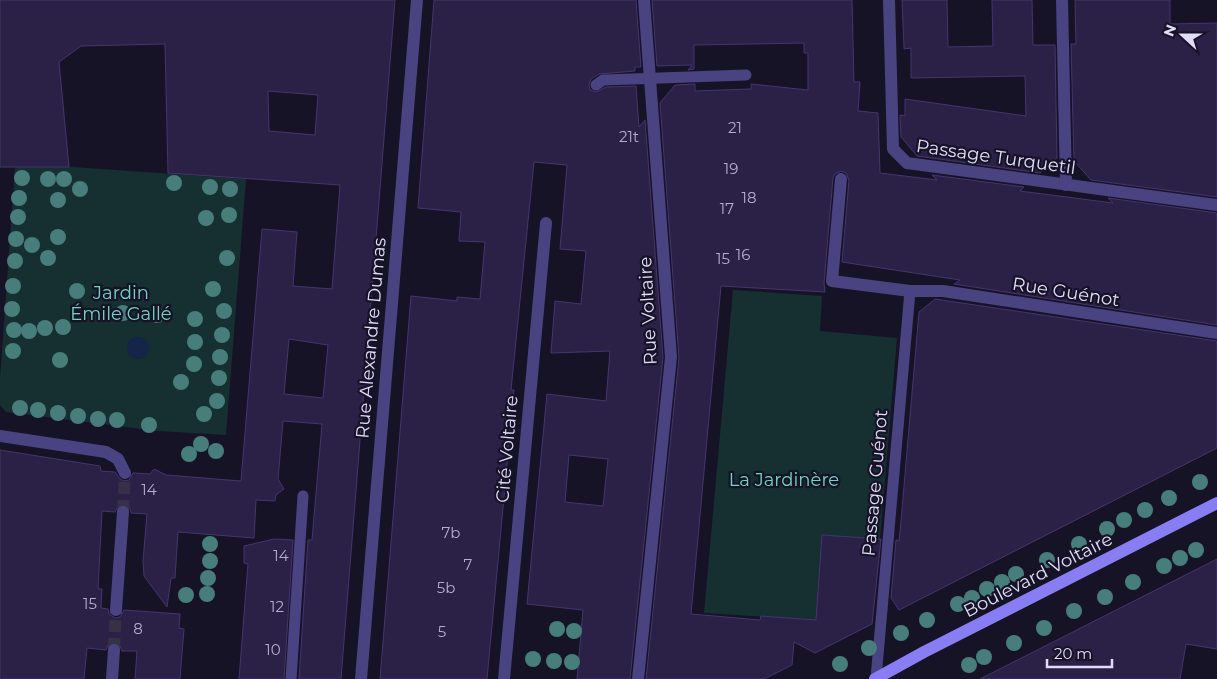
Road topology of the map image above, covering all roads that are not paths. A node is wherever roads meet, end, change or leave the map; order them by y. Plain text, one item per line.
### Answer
1 (417, 0) edge
2 (644, 0) edge
3 (889, 0) edge
4 (1062, 0) edge
5 (746, 75) dead end
6 (649, 78) junction
7 (596, 85) dead end
8 (841, 179) dead end
9 (1066, 185) junction
10 (1217, 205) edge
11 (546, 223) dead end
12 (910, 291) junction
13 (1217, 333) edge
14 (0, 436) edge
15 (125, 473) tunnel mouth
16 (303, 496) dead end
17 (1217, 504) edge
18 (123, 512) tunnel mouth
19 (116, 610) tunnel mouth
20 (114, 650) tunnel mouth
21 (112, 679) edge
22 (291, 679) edge
23 (361, 679) edge
24 (504, 679) edge
25 (638, 679) edge
26 (875, 679) edge

1 - 23 street, Rue Alexandre Dumas
2 - 6 street, Rue Voltaire
3 - 9 street, Passage Turquetil
4 - 9 street
5 - 6 lane
6 - 7 lane
6 - 25 street, Rue Voltaire
8 - 12 street, Rue Guénot
9 - 10 street, Passage Turquetil
11 - 24 street, Cité Voltaire
12 - 13 street, Rue Guénot
12 - 26 lane, Passage Guénot
14 - 15 street
16 - 22 lane
17 - 26 main road, Boulevard Voltaire
18 - 19 street
20 - 21 street

